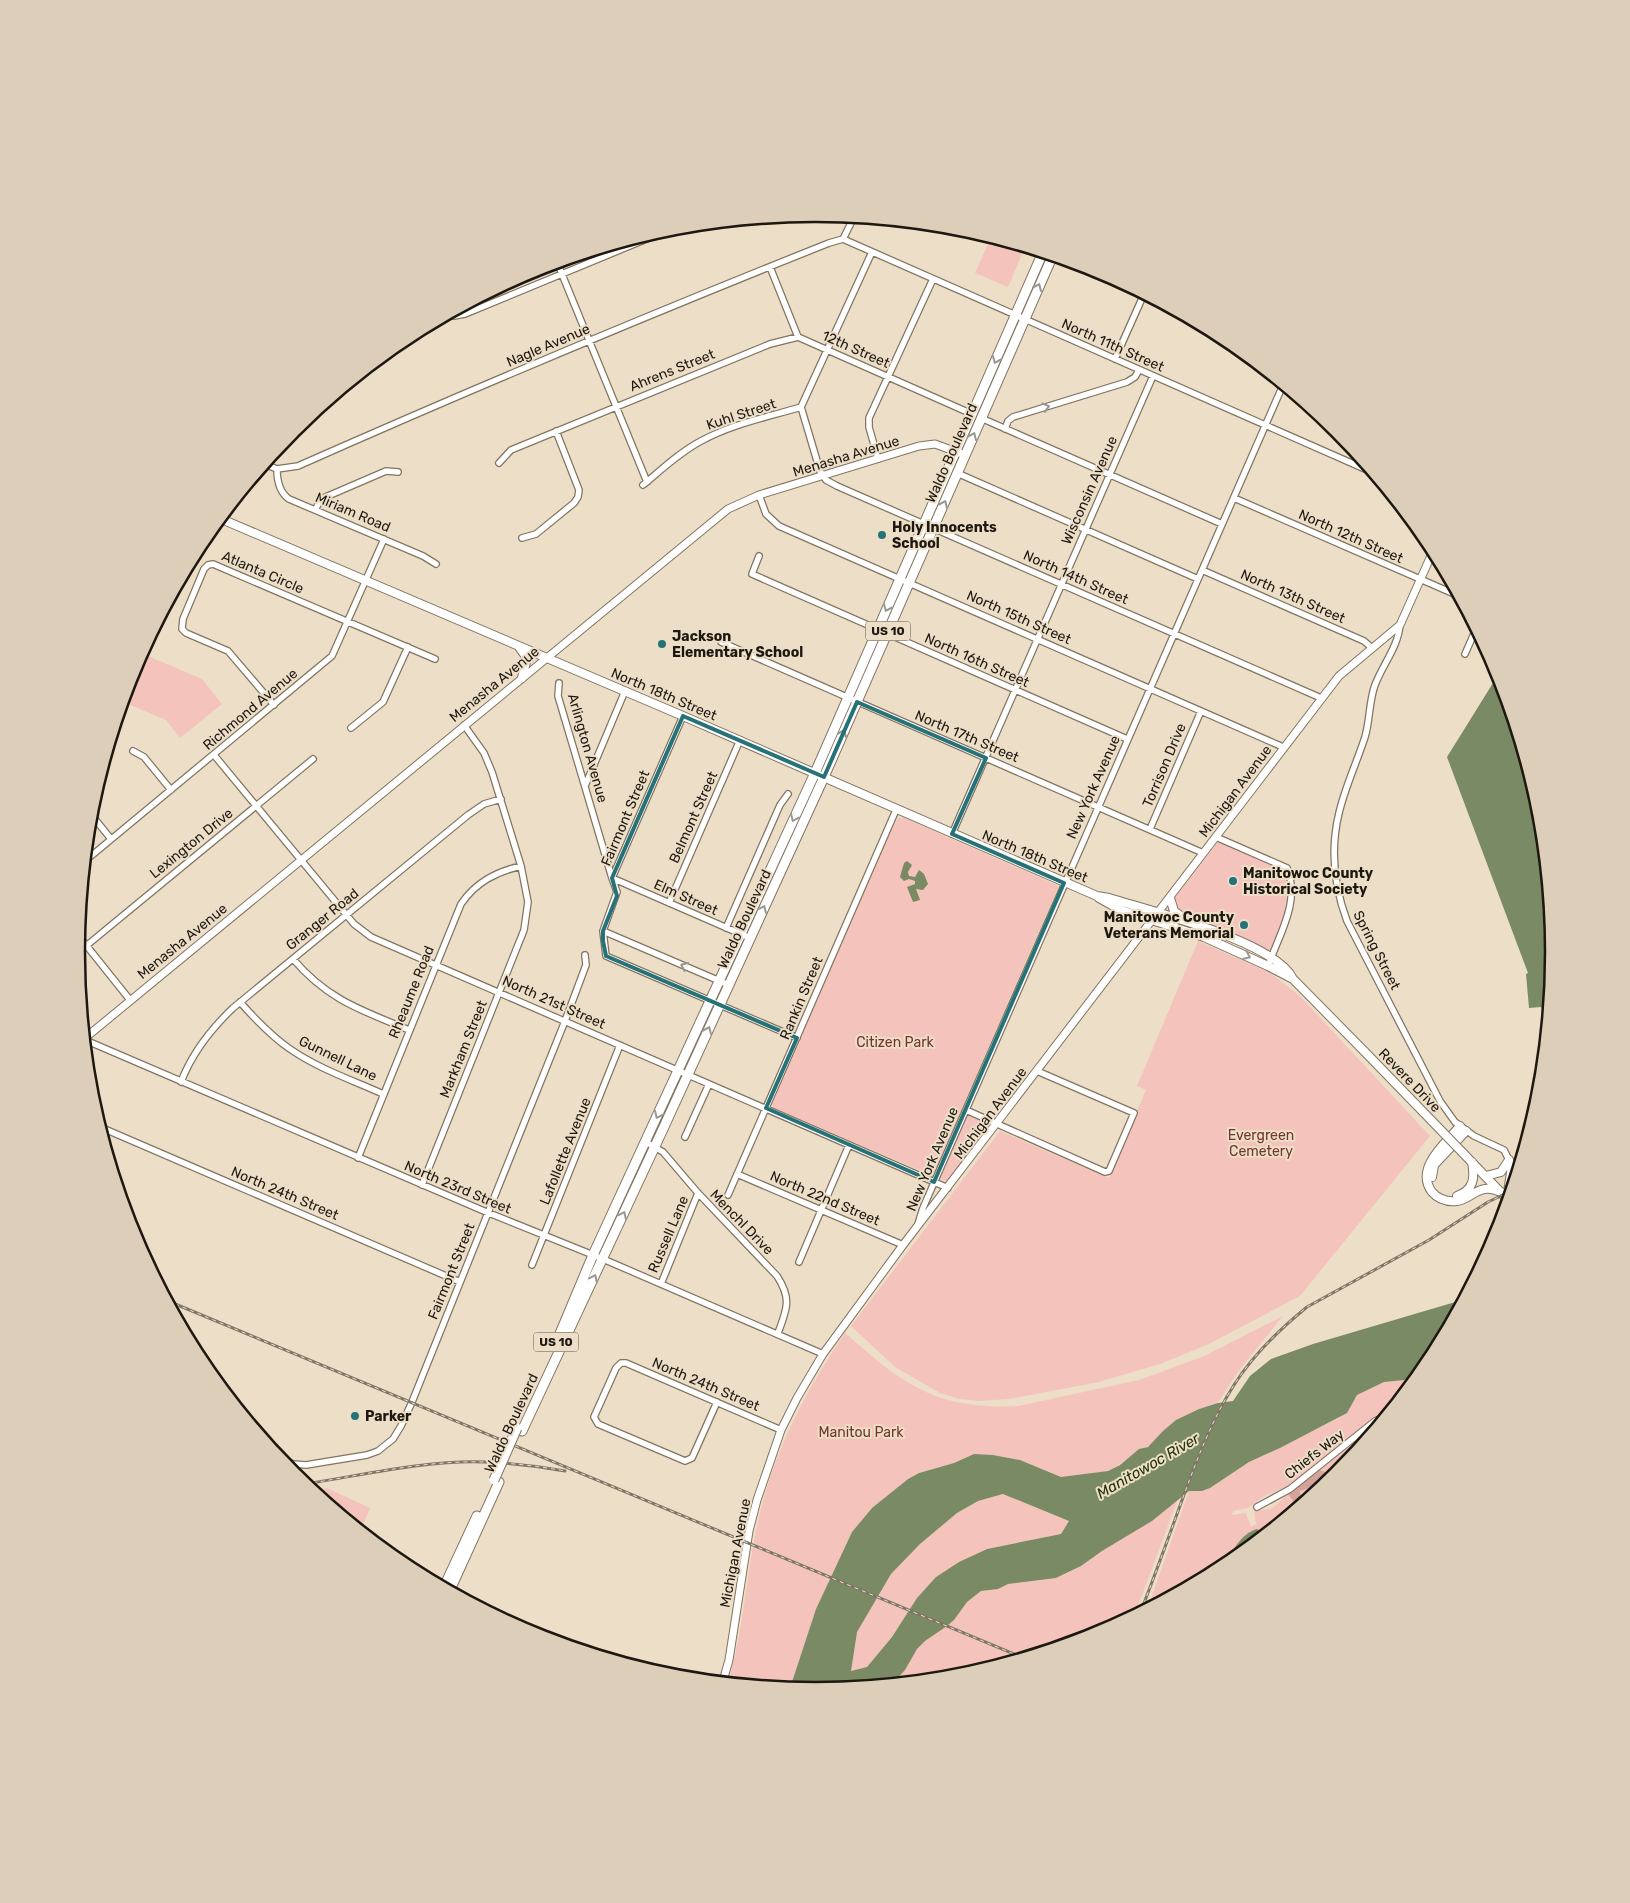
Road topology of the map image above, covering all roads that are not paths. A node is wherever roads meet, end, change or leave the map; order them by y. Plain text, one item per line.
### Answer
1 (851, 223) edge
2 (843, 239) junction
3 (634, 244) edge
4 (872, 252) junction
5 (1041, 257) edge
6 (1050, 260) edge
7 (770, 267) junction
8 (559, 268) edge
9 (562, 274) junction
10 (933, 279) junction
11 (1142, 299) edge
12 (460, 314) edge
13 (1015, 315) junction
14 (1024, 319) junction
15 (798, 337) junction
16 (589, 341) junction
17 (827, 350) junction
18 (1115, 359) junction
19 (1139, 370) junction
20 (1153, 376) junction
21 (888, 377) junction
22 (1280, 390) edge
23 (616, 406) junction
24 (801, 407) junction
25 (972, 414) junction
26 (981, 418) junction
27 (1265, 426) junction
28 (1005, 429) junction
29 (556, 431) junction
30 (956, 451) junction
31 (965, 455) junction
32 (878, 459) junction
33 (499, 463) dead end
34 (270, 466) edge
35 (1362, 468) edge
36 (277, 469) junction
37 (398, 472) dead end
38 (957, 473) junction
39 (1110, 474) junction
40 (822, 476) junction
41 (759, 495) junction
42 (1234, 498) junction
43 (315, 510) junction
44 (226, 521) edge
45 (924, 524) junction
46 (1222, 524) junction
47 (933, 528) junction
48 (1086, 529) junction
49 (522, 538) dead end
50 (384, 539) junction
51 (759, 556) dead end
52 (1430, 559) edge
53 (436, 564) dead end
54 (1202, 570) junction
55 (1198, 579) junction
56 (1420, 580) junction
57 (366, 581) junction
58 (904, 581) junction
59 (1062, 584) junction
60 (1450, 592) edge
61 (348, 622) junction
62 (1400, 626) junction
63 (877, 630) junction
64 (1174, 633) junction
65 (886, 634) junction
66 (1473, 636) edge
67 (1038, 639) junction
68 (721, 642) dead end
69 (518, 646) junction
70 (408, 647) junction
71 (1372, 648) junction
72 (1465, 654) dead end
73 (546, 658) junction
74 (435, 659) dead end
75 (522, 678) junction
76 (559, 683) dead end
77 (1150, 688) junction
78 (625, 691) junction
79 (1015, 691) junction
80 (1321, 698) junction
81 (852, 700) junction
82 (274, 705) junction
83 (1201, 711) junction
84 (683, 716) junction
85 (464, 725) junction
86 (351, 728) dead end
87 (1127, 739) junction
88 (740, 740) junction
89 (1283, 747) junction
90 (133, 751) dead end
91 (214, 755) junction
92 (986, 758) junction
93 (313, 759) dead end
94 (815, 773) junction
95 (824, 777) junction
96 (585, 786) junction
97 (171, 790) junction
98 (788, 794) dead end
99 (501, 799) junction
100 (256, 806) junction
101 (1098, 806) junction
102 (896, 810) junction
103 (97, 822) edge
104 (1150, 829) junction
105 (952, 834) junction
106 (1216, 837) junction
107 (111, 839) junction
108 (1203, 853) junction
109 (91, 856) edge
110 (301, 860) junction
111 (521, 866) junction
112 (612, 878) junction
113 (1064, 883) junction
114 (1097, 896) junction
115 (1170, 898) junction
116 (669, 903) junction
117 (1158, 913) junction
118 (347, 915) junction
119 (1152, 921) junction
120 (1190, 923) junction
121 (726, 928) junction
122 (603, 931) junction
123 (741, 934) junction
124 (750, 938) junction
125 (86, 946) joint
126 (585, 955) dead end
127 (1271, 957) junction
128 (293, 959) junction
129 (435, 965) junction
130 (1268, 966) junction
131 (1293, 979) junction
132 (724, 983) junction
133 (500, 992) junction
134 (130, 1000) junction
135 (240, 1002) junction
136 (715, 1003) junction
137 (565, 1021) junction
138 (409, 1030) junction
139 (90, 1035) edge
140 (796, 1038) junction
141 (91, 1041) edge
142 (620, 1045) junction
143 (678, 1070) junction
144 (1037, 1071) junction
145 (688, 1075) junction
146 (181, 1082) junction
147 (709, 1084) junction
148 (383, 1094) junction
149 (766, 1108) junction
150 (966, 1110) junction
151 (996, 1125) junction
152 (1463, 1129) junction
153 (108, 1131) edge
154 (685, 1137) dead end
155 (646, 1142) junction
156 (849, 1145) junction
157 (655, 1146) junction
158 (358, 1158) junction
159 (1509, 1160) junction
160 (1472, 1162) junction
161 (1512, 1166) edge
162 (737, 1174) junction
163 (1486, 1176) junction
164 (934, 1182) junction
165 (422, 1185) junction
166 (948, 1188) junction
167 (1501, 1192) joint
168 (698, 1194) junction
169 (728, 1195) dead end
170 (821, 1210) junction
171 (488, 1213) junction
172 (916, 1228) junction
173 (544, 1236) junction
174 (903, 1246) junction
175 (593, 1255) junction
176 (603, 1259) junction
177 (799, 1262) dead end
178 (532, 1265) dead end
179 (460, 1282) junction
180 (660, 1284) junction
181 (778, 1333) junction
182 (823, 1354) junction
183 (717, 1402) junction
184 (1371, 1424) edge
185 (519, 1430) junction
186 (781, 1430) junction
187 (295, 1464) edge
188 (496, 1481) junction
189 (1257, 1507) dead end
190 (447, 1582) edge
191 (452, 1585) edge
192 (725, 1675) edge

1 - 2 street
2 - 4 street, North 11th Street
2 - 7 street, Nagle Avenue
3 - 9 street
4 - 10 street, North 11th Street
4 - 17 street
5 - 13 main road, Waldo Boulevard / US 10
14 -> 6 main road, Waldo Boulevard / US 10
7 - 15 street
7 - 16 street, Nagle Avenue
8 - 9 street
9 - 12 street
9 - 16 street
10 - 13 street, North 11th Street
10 - 21 street
11 - 18 street
13 - 14 street, North 11th Street
13 -> 25 main road, Waldo Boulevard / US 10
14 - 18 street, North 11th Street
14 - 26 main road, Waldo Boulevard / US 10
15 - 17 street, 12th Street
15 - 23 street, Ahrens Street
16 - 23 street
16 - 36 street, Nagle Avenue
17 - 21 street, 12th Street
17 - 24 street
18 - 19 street, North 11th Street
19 - 20 street, North 11th Street
28 -> 19 street
20 - 27 street, North 11th Street
20 - 39 street, Wisconsin Avenue
21 - 25 street, 12th Street
21 - 32 street
22 - 27 street, New York Avenue
23 - 24 street, Kuhl Street
23 - 29 street, Ahrens Street
24 - 40 street
25 - 30 main road, Waldo Boulevard / US 10
26 - 28 street
31 -> 26 main road, Waldo Boulevard / US 10
27 - 35 street, North 11th Street
27 - 42 street, New York Avenue
28 - 39 street
29 - 33 street, Ahrens Street
29 - 49 street
30 - 31 street, Menasha Avenue
30 - 32 street, Menasha Avenue
30 - 45 main road, Waldo Boulevard / US 10
31 - 38 main road, Waldo Boulevard / US 10
32 - 40 street, Menasha Avenue
34 - 36 street
36 - 43 street, Miriam Road
37 - 43 street
47 -> 38 main road, Waldo Boulevard / US 10
38 - 48 street
39 - 46 street
39 - 48 street, Wisconsin Avenue
40 - 41 street, Menasha Avenue
40 - 45 street, North 14th Street
41 - 58 street, North 15th Street
41 - 73 street, Menasha Avenue
42 - 46 street, New York Avenue
42 - 56 street, North 12th Street
43 - 50 street, Miriam Road
44 - 57 main road, North 18th Street
45 - 47 street, North 14th Street
45 - 58 main road, Waldo Boulevard / US 10
46 - 54 street, New York Avenue
47 - 58 main road, Waldo Boulevard / US 10
47 - 59 street, North 14th Street
48 - 55 street
48 - 59 street, Wisconsin Avenue
50 - 53 street, Miriam Road
50 - 57 street, Richmond Avenue
51 - 63 street, North 16th Street
52 - 56 street
54 - 55 street, New York Avenue
54 - 71 street, North 13th Street
55 - 64 street, New York Avenue
56 - 60 street, North 12th Street
56 - 62 street
57 - 61 street, Richmond Avenue
57 - 69 main road, North 18th Street
58 -> 63 main road, Waldo Boulevard / US 10
58 - 65 main road, Waldo Boulevard / US 10
58 - 67 street, North 15th Street
59 - 64 street, North 14th Street
59 - 67 street, Wisconsin Avenue
61 - 70 street
61 - 82 street, Richmond Avenue
61 - 82 street, Atlanta Circle
62 - 71 street, Michigan Avenue
62 - 152 street, Spring Street
63 - 65 street, North 16th Street
63 - 81 main road, Waldo Boulevard / US 10
64 - 77 street, New York Avenue
64 - 80 street, North 14th Street
65 - 79 street, North 16th Street
65 - 81 main road, Waldo Boulevard / US 10
66 - 72 street
67 - 77 street, North 15th Street
67 - 79 street, Wisconsin Avenue
68 - 81 street, North 17th Street
69 - 73 main road, North 18th Street
69 - 75 main road
70 - 74 street
70 - 86 street
71 - 80 street, Michigan Avenue
73 - 75 street, Menasha Avenue
73 - 78 main road, North 18th Street
75 - 85 street, Menasha Avenue
76 - 96 street, Arlington Avenue
77 - 83 street, North 15th Street
77 - 87 street, New York Avenue
78 - 84 main road, North 18th Street
78 - 96 street
79 - 87 street, North 16th Street
79 - 92 street, Wisconsin Avenue
80 - 89 street, Michigan Avenue
81 - 92 street, North 17th Street
81 - 94 main road, Waldo Boulevard / US 10
95 -> 81 main road, Waldo Boulevard / US 10
82 - 91 street, Richmond Avenue
83 - 89 street, North 15th Street
83 - 104 street, Torrison Drive
84 - 88 main road, North 18th Street
84 - 112 street, Fairmont Street
85 - 99 street, Markham Street
85 - 110 street, Menasha Avenue
87 - 101 street, New York Avenue
88 - 94 main road, North 18th Street
88 - 116 street, Belmont Street
89 - 106 street, Michigan Avenue
90 - 97 street
91 - 97 street, Richmond Avenue
91 - 100 street, North 21st Street
92 - 101 street, North 17th Street
92 - 105 street, Wisconsin Avenue
93 - 100 street, Lexington Drive
94 - 95 main road, North 18th Street
94 -> 123 main road, Waldo Boulevard / US 10
95 - 102 main road, North 18th Street
124 -> 95 main road, Waldo Boulevard / US 10
96 - 112 street, Arlington Avenue
97 - 107 street, Richmond Avenue
98 - 121 street
99 - 111 street, Markham Street
99 - 118 street, Granger Road
100 - 110 street, North 21st Street
100 - 125 street, Lexington Drive
101 - 104 street, North 17th Street
101 - 113 street, New York Avenue
102 - 105 main road, North 18th Street
102 - 140 street, Rankin Street
103 - 107 street
104 - 108 street, North 17th Street
105 - 113 main road, North 18th Street
106 - 108 street, Michigan Avenue
106 - 127 street
107 - 109 street, Richmond Avenue
108 - 115 street, Michigan Avenue
110 - 118 street, North 21st Street
110 - 134 street, Menasha Avenue
111 - 129 street, Rheaume Road
111 - 133 street, Markham Street
112 - 116 street, Elm Street
112 - 122 street, Fairmont Street
113 - 114 main road, North 18th Street
113 - 150 street, New York Avenue
114 - 117 main road, North 18th Street
114 - 119 main road, North 18th Street
115 - 117 street, Michigan Avenue
115 - 120 main road
116 - 121 street, Elm Street
117 - 119 street, Michigan Avenue
117 - 120 main road, North 18th Street
118 - 128 street, Granger Road
118 - 129 street, North 21st Street
119 -> 130 main road, North 18th Street
119 - 144 street, Michigan Avenue
120 - 127 main road, North 18th Street
121 - 123 street, Elm Street
132 -> 122 street
122 - 136 street
123 - 124 street, Elm Street
123 - 132 main road, Waldo Boulevard / US 10
124 - 132 main road, Waldo Boulevard / US 10
125 - 134 street
126 - 137 street, Fairmont Street
127 - 130 street
127 - 131 main road, Revere Drive
128 - 135 street, Granger Road
128 - 138 street
129 - 133 street, North 21st Street
129 - 138 street, Rheaume Road
130 - 131 main road, Revere Drive
131 - 160 main road, Revere Drive, bridge
132 - 136 main road, Waldo Boulevard / US 10
133 - 137 street, North 21st Street
133 - 165 street, Markham Street
134 - 139 street, Menasha Avenue
135 - 146 street, Granger Road
135 - 148 street, Gunnell Lane
136 - 140 street
136 - 143 main road, Waldo Boulevard / US 10
145 -> 136 main road, Waldo Boulevard / US 10
137 - 142 street, North 21st Street
137 - 171 street, Fairmont Street
138 - 148 street, Rheaume Road
140 - 149 street, Rankin Street
141 - 146 street, North 23rd Street
142 - 143 street, North 21st Street
142 - 173 street, Lafollette Avenue
143 - 145 street, North 21st Street
143 -> 155 main road, Waldo Boulevard / US 10
144 - 151 street, Michigan Avenue
144 - 151 street
145 - 147 street, North 21st Street
145 - 157 main road, Waldo Boulevard / US 10
146 - 158 street, North 23rd Street
147 - 149 street, North 21st Street
147 - 154 street
148 - 158 street, Rheaume Road
149 - 156 street, North 21st Street
149 - 162 street, Rankin Street
150 - 151 street
150 - 164 street, New York Avenue
151 - 166 street, Michigan Avenue
152 - 159 street, Spring Street
152 - 160 main road
152 - 167 main road
153 - 179 street, North 24th Street
155 - 157 street, Menchl Drive
155 - 175 main road, Waldo Boulevard / US 10
156 - 164 street, North 21st Street
156 - 170 street
157 - 168 street, Menchl Drive
176 -> 157 main road, Waldo Boulevard / US 10
158 - 165 street, North 23rd Street
159 - 161 main road
159 - 163 main road
160 - 163 main road, Revere Drive
162 - 169 street, Rankin Street
162 - 170 street, North 22nd Street
163 - 167 main road, Revere Drive
164 - 166 street, North 21st Street
164 - 172 street, New York Avenue
165 - 171 street, North 23rd Street
166 - 172 street, Michigan Avenue
168 - 180 street, Russell Lane
168 - 181 street, Menchl Drive
170 - 174 street, North 22nd Street
170 - 177 street
171 - 173 street, North 23rd Street
171 - 179 street, Fairmont Street
172 - 174 street, Michigan Avenue
173 - 175 street, North 23rd Street
173 - 178 street, Lafollette Avenue
174 - 182 street, Michigan Avenue
175 - 176 street, North 23rd Street
175 - 185 main road, Waldo Boulevard / US 10
176 - 180 street, North 23rd Street
185 -> 176 main road, Waldo Boulevard / US 10
179 - 187 street, Fairmont Street
180 - 181 street, North 23rd Street
181 - 182 street, North 23rd Street
182 - 186 street, Michigan Avenue
183 - 183 street, North 24th Street
183 - 186 street, North 24th Street
184 - 189 street, Chiefs Way
185 - 188 main road, Waldo Boulevard / US 10, bridge
186 - 192 street, Michigan Avenue
188 - 190 main road, Waldo Boulevard / US 10
188 - 191 main road, Waldo Boulevard / US 10

